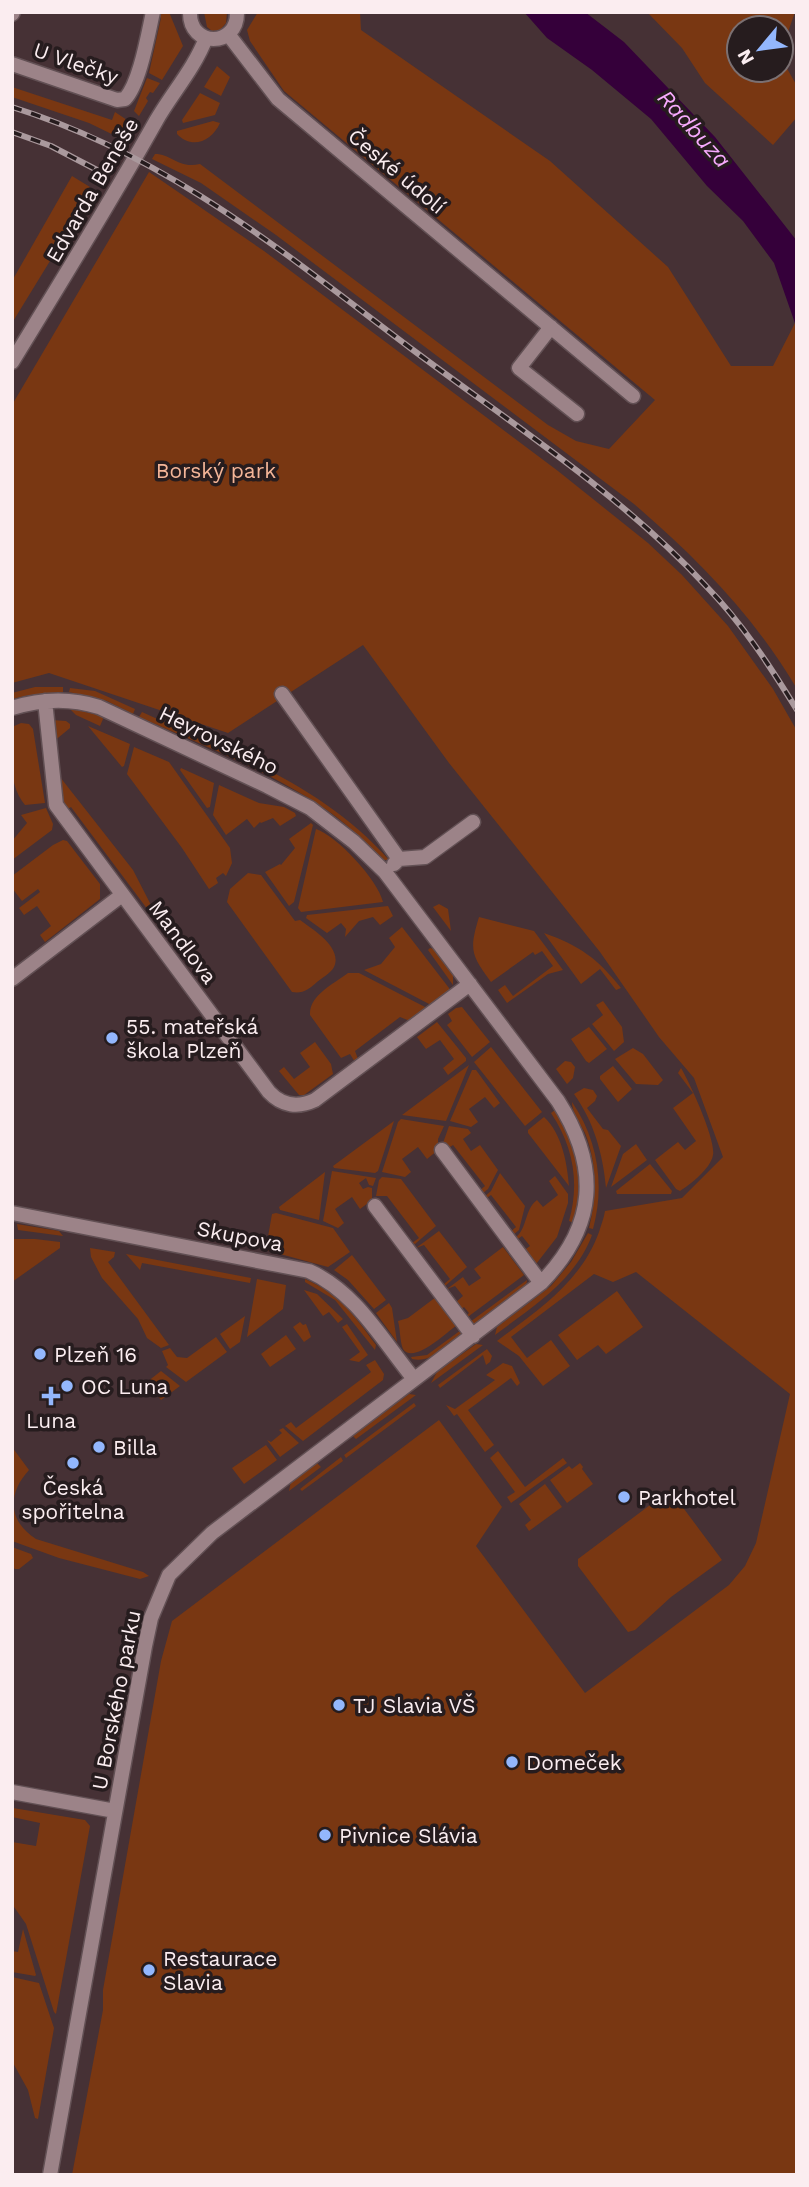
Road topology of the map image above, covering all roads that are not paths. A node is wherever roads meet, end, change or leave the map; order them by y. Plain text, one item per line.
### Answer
1 (153, 12) edge
2 (190, 12) edge
3 (237, 12) edge
4 (228, 34) junction
5 (206, 38) junction
6 (12, 64) edge
7 (551, 327) junction
8 (12, 362) edge
9 (633, 396) dead end
10 (577, 414) dead end
11 (282, 694) dead end
12 (45, 701) junction
13 (12, 708) edge
14 (473, 822) dead end
15 (399, 859) junction
16 (385, 872) junction
17 (122, 895) junction
18 (12, 979) edge
19 (470, 984) junction
20 (558, 1101) joint
21 (442, 1150) dead end
22 (375, 1206) dead end
23 (12, 1213) edge
24 (541, 1283) junction
25 (473, 1336) junction
26 (414, 1379) junction
27 (12, 1792) edge
28 (116, 1811) junction
29 (50, 2175) edge

1 - 6 street, U Vlečky
2 - 5 street
3 - 4 street
4 - 5 street
4 - 7 street, České údolí
5 - 8 street, Edvarda Beneše
7 - 9 street, České údolí
7 - 10 street
11 - 15 street
12 - 13 street, Heyrovského
12 - 16 street, Heyrovského
12 - 17 street, Mandlova
14 - 15 street
15 - 16 street
16 - 19 street, Heyrovského
17 - 18 street
17 - 19 street, Mandlova
19 - 20 street, Heyrovského
20 - 24 street, U Borského parku
21 - 24 street
22 - 25 street
23 - 26 street, Skupova
24 - 25 street, U Borského parku
25 - 26 street, U Borského parku
26 - 28 street, U Borského parku
27 - 28 street
28 - 29 street, U Borského parku

